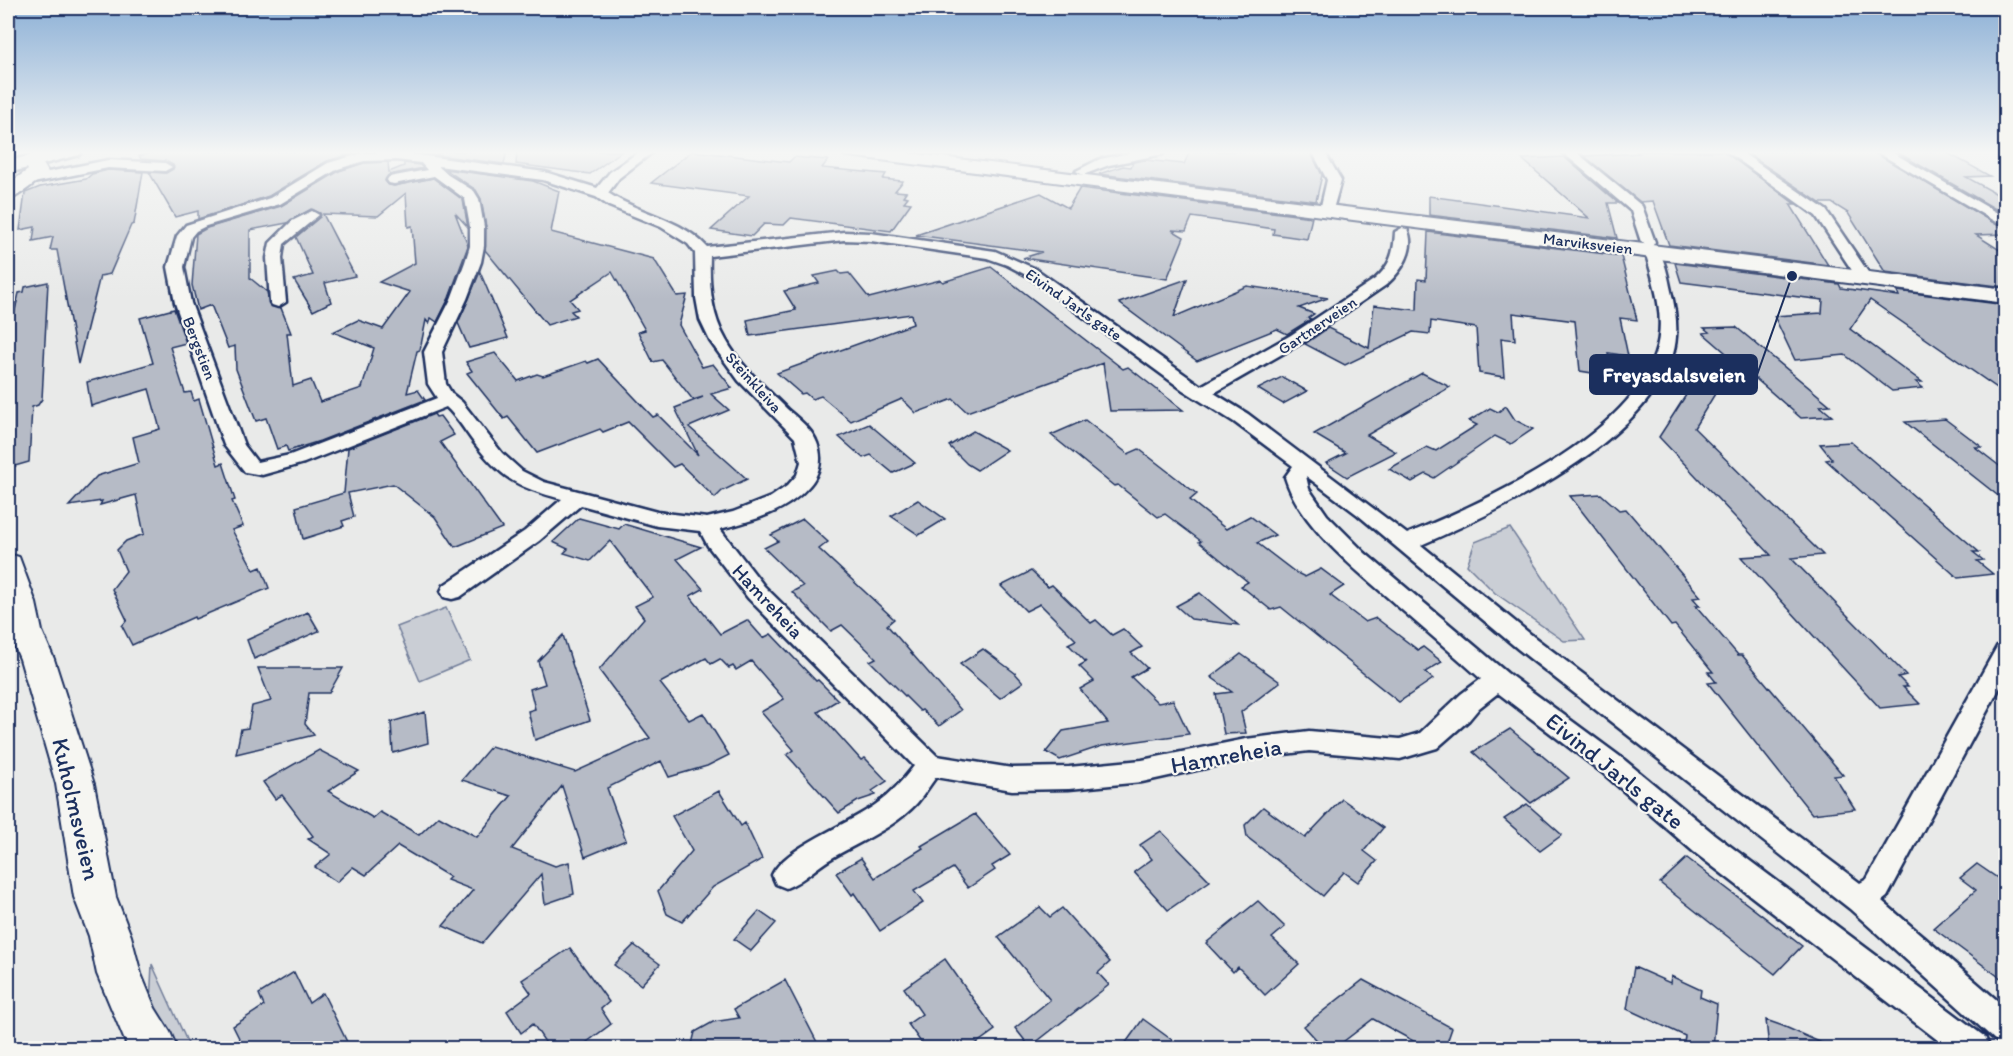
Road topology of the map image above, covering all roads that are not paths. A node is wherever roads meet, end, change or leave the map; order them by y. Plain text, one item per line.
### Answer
1 (276, 200) edge
2 (472, 200) edge
3 (610, 200) edge
4 (1250, 200) edge
5 (1330, 200) edge
6 (1626, 200) edge
7 (1803, 200) edge
8 (1965, 200) edge
9 (1328, 210) junction
10 (312, 215) dead end
11 (2006, 224) edge
12 (1402, 232) dead end
13 (1650, 246) junction
14 (703, 252) junction
15 (1864, 278) junction
16 (2006, 296) edge
17 (278, 302) dead end
18 (1201, 393) junction
19 (448, 400) junction
20 (1303, 465) junction
21 (577, 497) junction
22 (707, 525) junction
23 (1405, 543) junction
24 (8, 565) edge
25 (452, 591) dead end
26 (16, 635) edge
27 (2006, 651) edge
28 (1498, 680) junction
29 (930, 765) junction
30 (786, 875) dead end
31 (1860, 900) junction
32 (2006, 1029) edge
33 (154, 1048) edge
34 (1974, 1048) edge

1 - 19 street, Bergstien
2 - 19 street
3 - 14 street
4 - 9 main road, Marviksveien
5 - 9 street
6 - 13 street
7 - 15 street
8 - 11 street
9 - 13 main road, Marviksveien
10 - 17 street
12 - 18 street, Gartnerveien
13 - 15 main road, Marviksveien
13 - 23 street
14 - 18 street, Eivind Jarls gate
14 - 22 street, Steinkleiva
15 - 16 main road, Marviksveien
18 - 20 street, Eivind Jarls gate
19 - 21 street
20 - 23 street, Eivind Jarls gate
20 - 28 street, Eivind Jarls gate
21 - 22 street
21 - 25 street
22 - 29 street, Hamreheia
23 - 31 street, Eivind Jarls gate
24 - 26 main road, Kuholmsveien
26 - 33 main road, Kuholmsveien
27 - 31 street
28 - 29 street, Hamreheia
28 - 34 street, Eivind Jarls gate
29 - 30 street
31 - 32 street, Eivind Jarls gate

